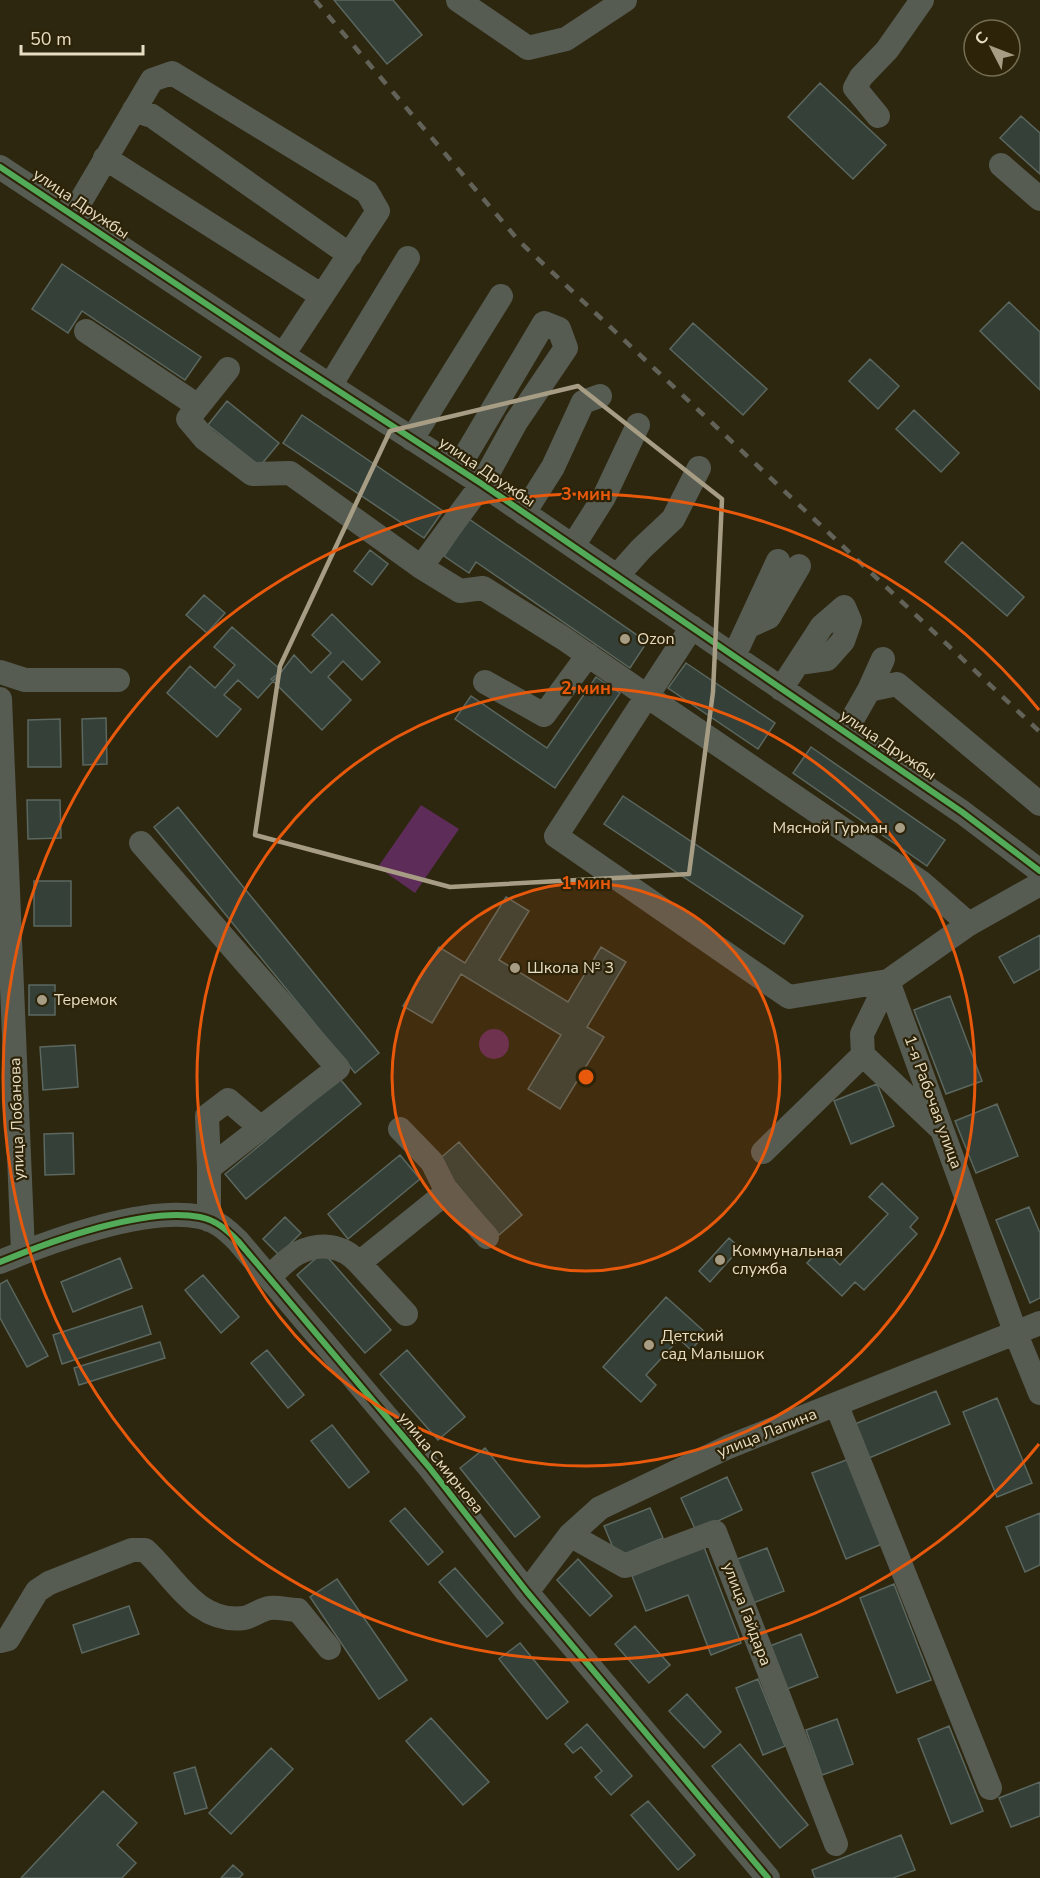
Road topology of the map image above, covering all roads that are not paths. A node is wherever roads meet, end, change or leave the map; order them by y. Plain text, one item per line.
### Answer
1 (458, 0) edge
2 (625, 0) edge
3 (922, 0) edge
4 (134, 110) junction
5 (878, 116) dead end
6 (105, 158) junction
7 (1000, 165) dead end
8 (0, 167) edge
9 (1040, 199) edge
10 (73, 214) junction
11 (350, 255) junction
12 (408, 258) dead end
13 (322, 296) junction
14 (501, 296) dead end
15 (86, 331) dead end
16 (283, 355) junction
17 (228, 369) dead end
18 (330, 386) junction
19 (600, 396) dead end
20 (198, 406) junction
21 (638, 425) dead end
22 (412, 439) junction
23 (458, 468) junction
24 (699, 468) dead end
25 (482, 484) junction
26 (524, 513) junction
27 (573, 546) junction
28 (789, 564) dead end
29 (421, 567) junction
30 (617, 576) junction
31 (692, 627) junction
32 (588, 655) junction
33 (734, 656) junction
34 (884, 659) dead end
35 (799, 663) dead end
36 (0, 672) edge
37 (118, 680) dead end
38 (485, 682) dead end
39 (781, 689) junction
40 (869, 690) junction
41 (647, 696) junction
42 (0, 699) edge
43 (845, 732) junction
44 (1040, 804) edge
45 (141, 843) dead end
46 (1040, 871) edge
47 (1040, 884) edge
48 (969, 924) junction
49 (888, 981) junction
50 (6, 991) edge
51 (863, 1055) junction
52 (261, 1128) junction
53 (400, 1129) dead end
54 (944, 1130) junction
55 (763, 1152) dead end
56 (209, 1168) junction
57 (10, 1176) edge
58 (447, 1192) junction
59 (208, 1220) junction
60 (487, 1237) dead end
61 (23, 1252) junction
62 (0, 1262) edge
63 (359, 1263) junction
64 (269, 1277) junction
65 (406, 1314) dead end
66 (1040, 1323) edge
67 (1016, 1334) junction
68 (1040, 1393) edge
69 (837, 1406) junction
70 (570, 1535) junction
71 (527, 1592) junction
72 (0, 1641) edge
73 (329, 1648) dead end
74 (990, 1788) dead end
75 (836, 1844) dead end
76 (768, 1878) edge

1 - 2 street
3 - 5 street
4 - 6 street
4 - 11 street
4 - 11 street
6 - 10 street
6 - 13 street
7 - 9 street
8 - 10 street, улица Дружбы
10 - 16 street, улица Дружбы
11 - 13 street
12 - 18 street
13 - 16 street
14 - 22 street
15 - 20 street
16 - 18 street, улица Дружбы
17 - 20 street
18 - 22 street, улица Дружбы
19 - 26 street
20 - 29 street
21 - 27 street
22 - 23 street, улица Дружбы
23 - 25 street, улица Дружбы
23 - 25 street
24 - 30 street
25 - 26 street, улица Дружбы
25 - 29 street
26 - 27 street, улица Дружбы
27 - 30 street, улица Дружбы
28 - 33 street
29 - 32 street
30 - 31 street, улица Дружбы
31 - 33 street, улица Дружбы
31 - 41 street
32 - 38 street
32 - 41 street
33 - 39 street, улица Дружбы
34 - 40 street
35 - 39 street
36 - 37 street
39 - 43 street, улица Дружбы
40 - 43 street
40 - 44 street
41 - 48 street
41 - 49 street
42 - 50 street, улица Лобанова
43 - 46 street, улица Дружбы
45 - 52 street
47 - 48 street
48 - 49 street
49 - 51 street
49 - 54 street, 1-я Рабочая улица
50 - 57 street, улица Лобанова
51 - 54 street
51 - 55 street
52 - 56 street
52 - 56 street
53 - 58 street
54 - 67 street, 1-я Рабочая улица
56 - 59 street
57 - 61 street, улица Лобанова
58 - 60 street
58 - 63 street
59 - 61 street, улица Смирнова
59 - 64 street, улица Смирнова
61 - 62 street, улица Смирнова
63 - 64 street
63 - 65 street
64 - 71 street, улица Смирнова
66 - 67 street, улица Лапина
67 - 68 street, 1-я Рабочая улица
67 - 69 street, улица Лапина
69 - 70 street, улица Лапина
69 - 74 street
70 - 71 street, улица Лапина
70 - 75 street, улица Гайдара
71 - 76 street, улица Смирнова
72 - 73 street

